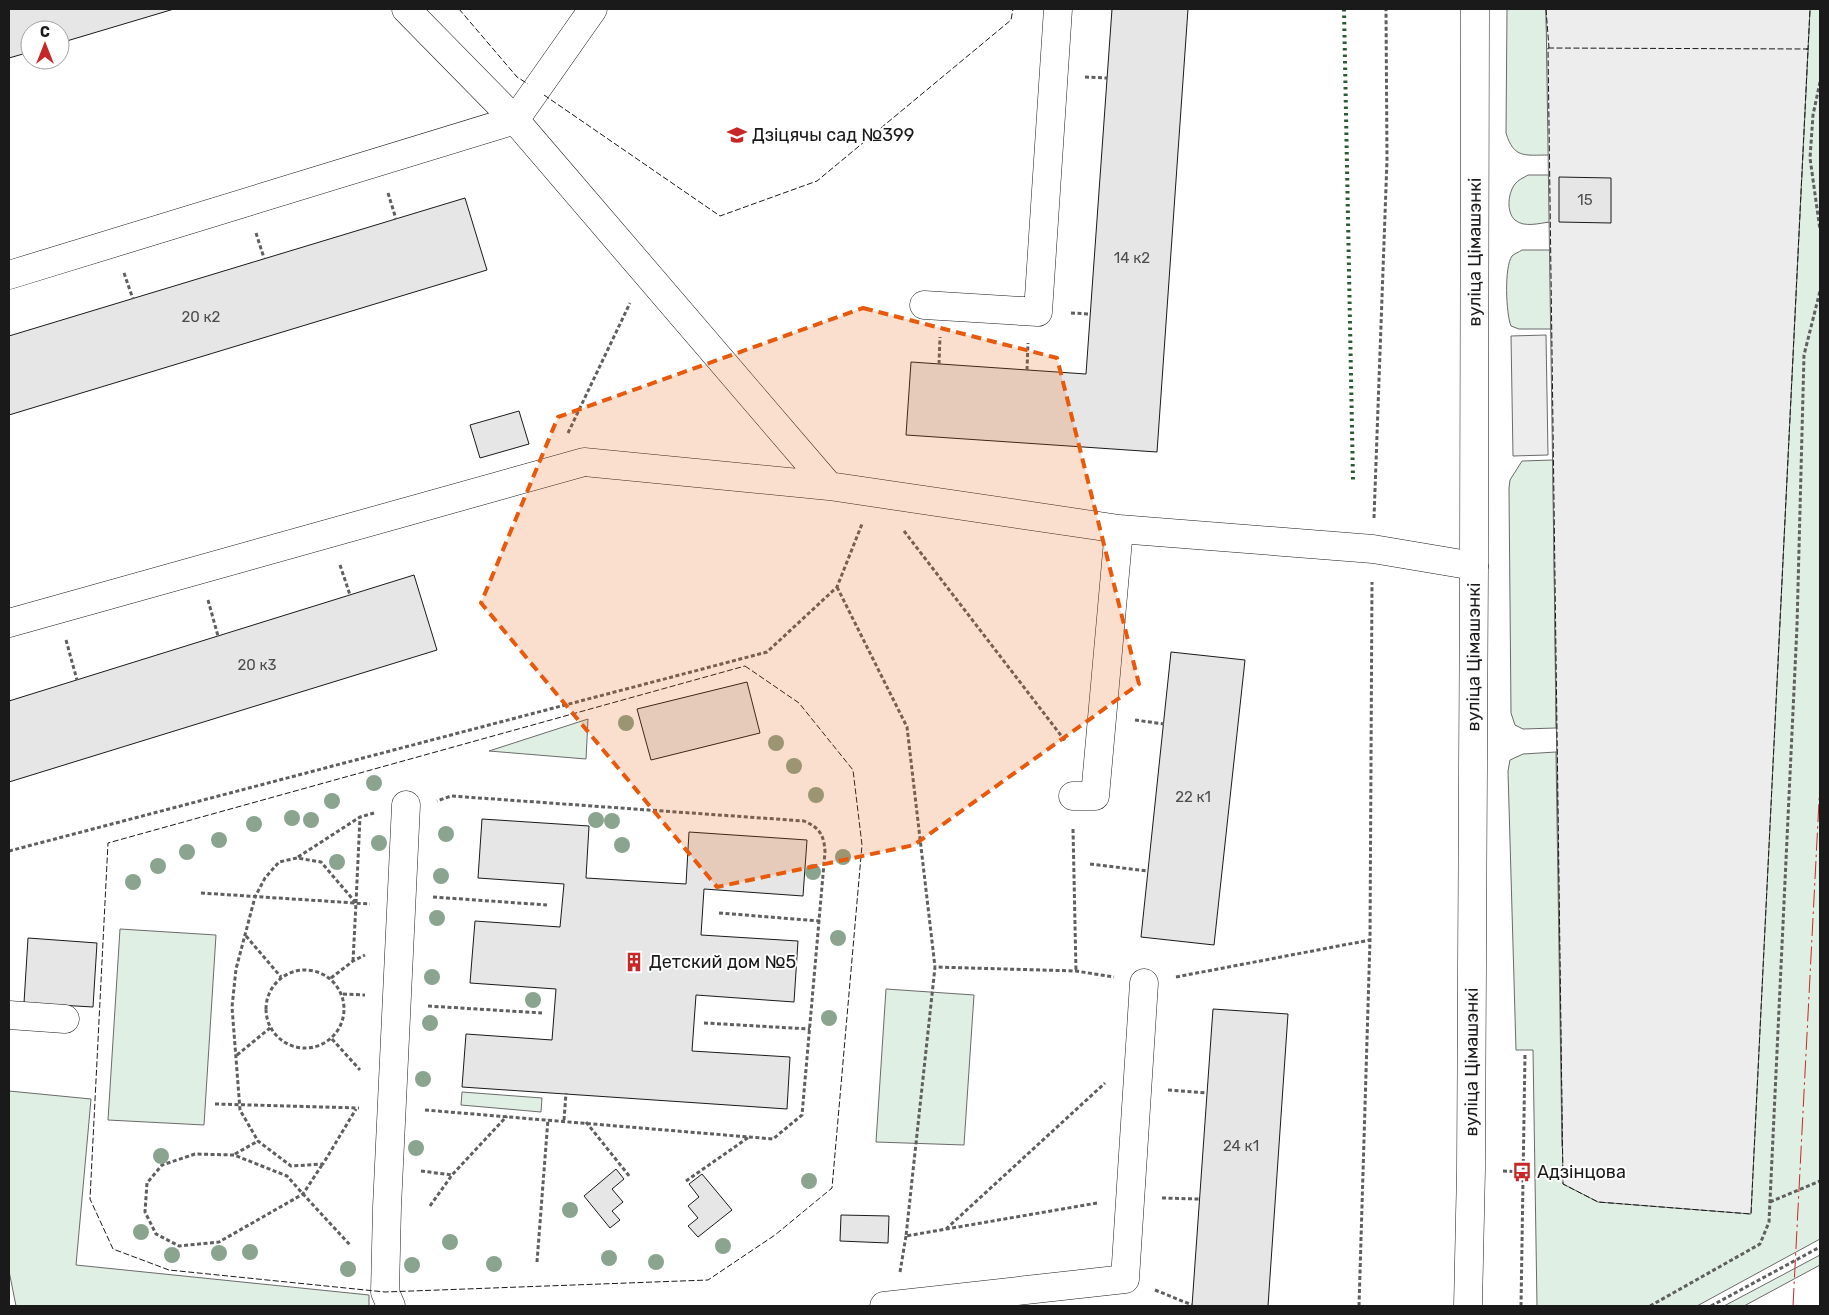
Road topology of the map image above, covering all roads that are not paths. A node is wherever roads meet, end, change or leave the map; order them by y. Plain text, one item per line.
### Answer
1 (406, 9) edge
2 (593, 9) edge
3 (1058, 9) edge
4 (1475, 9) edge
5 (515, 120) junction
6 (9, 275) edge
7 (924, 304) dead end
8 (829, 486) junction
9 (1119, 529) junction
10 (1474, 566) junction
11 (9, 623) edge
12 (1072, 796) road end
13 (406, 805) road end
14 (1144, 983) road end
15 (9, 1015) edge
16 (65, 1020) dead end
17 (390, 1306) edge
18 (884, 1306) edge
19 (1468, 1306) edge

1 - 5 main road
2 - 5 main road
3 - 7 main road
4 - 10 main road, вуліца Цімашэнкі
5 - 6 main road
5 - 8 main road
8 - 9 main road
8 - 11 main road
9 - 10 main road
9 - 12 main road
10 - 19 main road, вуліца Цімашэнкі
13 - 17 main road
14 - 18 main road
15 - 16 main road

